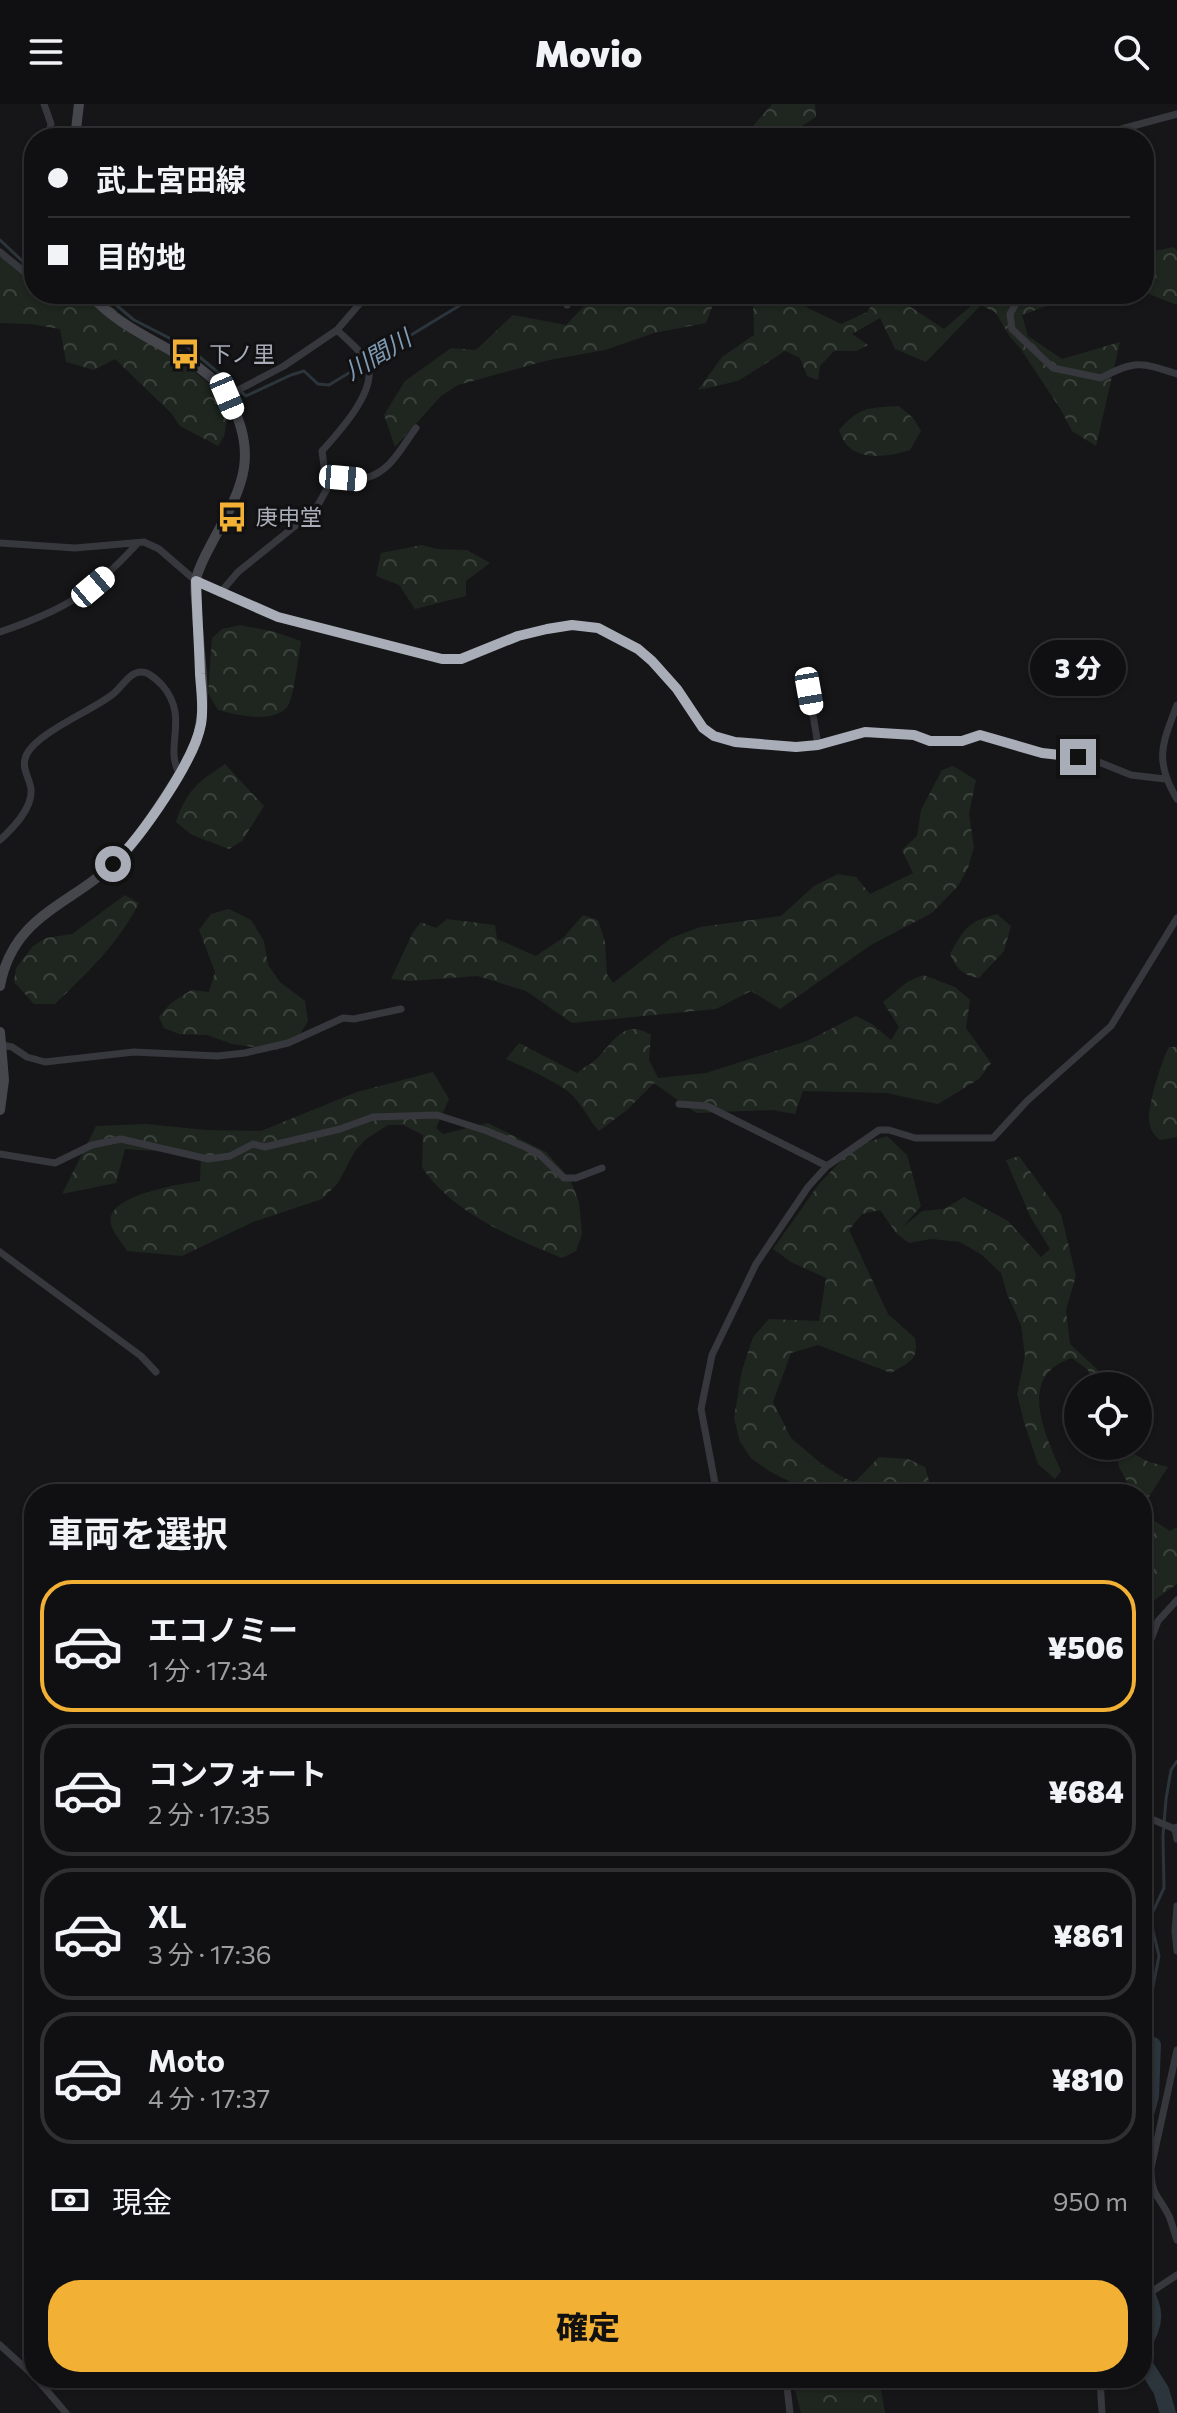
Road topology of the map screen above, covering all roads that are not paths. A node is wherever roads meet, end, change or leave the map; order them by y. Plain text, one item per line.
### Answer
1 (44, 104) edge
2 (79, 104) edge
3 (1177, 114) edge
4 (50, 128) edge
5 (76, 128) edge
6 (1125, 128) edge
7 (0, 252) edge
8 (24, 272) edge
9 (98, 304) edge
10 (359, 304) edge
11 (1016, 304) edge
12 (337, 330) junction
13 (1177, 374) edge
14 (227, 396) junction
15 (416, 428) dead end
16 (326, 482) junction
17 (0, 543) edge
18 (137, 544) junction
19 (196, 581) junction
20 (220, 593) junction
21 (0, 632) edge
22 (809, 691) dead end
23 (1177, 705) edge
24 (818, 745) junction
25 (179, 773) junction
26 (1165, 779) junction
27 (1177, 799) edge
28 (0, 840) edge
29 (1177, 918) edge
30 (0, 986) edge
31 (401, 1009) dead end
32 (0, 1032) edge
33 (2, 1045) edge
34 (679, 1104) dead end
35 (0, 1110) edge
36 (0, 1154) edge
37 (827, 1166) junction
38 (602, 1168) dead end
39 (0, 1252) edge
40 (156, 1372) dead end
41 (715, 1484) edge
42 (1177, 1600) edge
43 (1152, 1637) edge
44 (1152, 1820) edge
45 (1176, 1832) edge
46 (1177, 1906) edge
47 (1177, 1951) edge
48 (1177, 2050) edge
49 (1152, 2163) edge
50 (1152, 2188) edge
51 (1177, 2240) edge
52 (1177, 2275) edge
53 (1152, 2291) edge
54 (0, 2345) edge
55 (24, 2367) edge
56 (44, 2388) edge
57 (787, 2388) edge
58 (1101, 2388) edge
59 (66, 2413) edge
60 (790, 2413) edge
61 (1102, 2413) edge

1 - 4 street
2 - 5 main road
3 - 6 street
7 - 8 street
9 - 14 main road
10 - 12 street
11 - 13 street
12 - 14 street
12 - 16 street
14 - 19 main road
15 - 16 street
16 - 20 street
17 - 18 street
18 - 19 street
18 - 21 street
19 - 20 street
19 - 25 main road
20 - 24 street
22 - 24 street
23 - 26 street
24 - 26 street
25 - 28 street
25 - 30 main road
26 - 27 street
29 - 37 street
31 - 33 street
32 - 33 main road
33 - 35 main road
34 - 37 street
36 - 38 street
37 - 41 street
39 - 40 street
42 - 43 street
44 - 45 street
46 - 47 street
48 - 49 street
50 - 51 street
52 - 53 street
54 - 55 street
56 - 59 street
57 - 60 street
58 - 61 street

